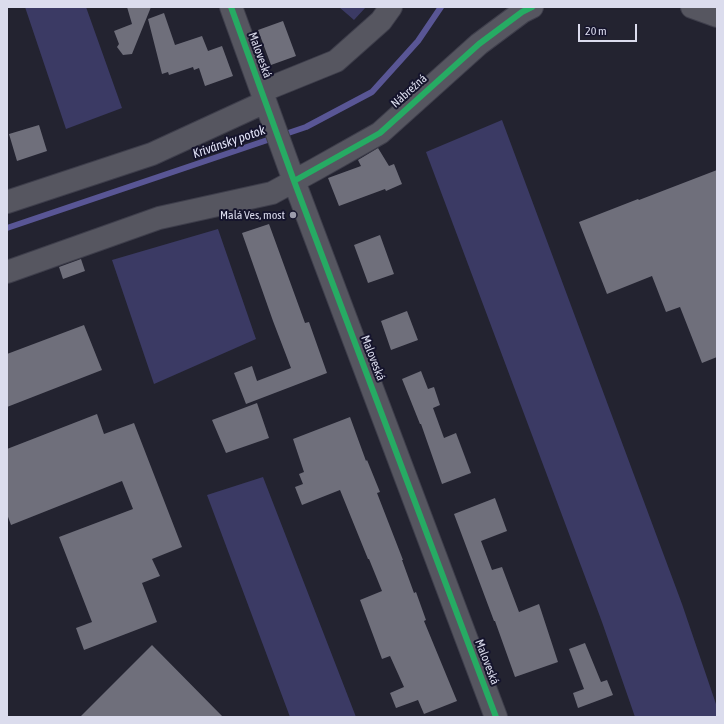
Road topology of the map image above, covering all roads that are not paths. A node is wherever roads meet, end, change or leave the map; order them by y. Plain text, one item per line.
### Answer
1 (231, 7) edge
2 (391, 7) edge
3 (532, 7) edge
4 (692, 7) edge
5 (717, 16) edge
6 (266, 102) junction
7 (293, 177) junction
8 (7, 202) edge
9 (7, 272) edge
10 (496, 717) edge

1 - 6 street, Maloveská
2 - 6 street
3 - 7 street, Nábrežná
4 - 5 street
6 - 7 street, Maloveská
6 - 8 street
7 - 9 street, Nábrežná
7 - 10 street, Maloveská

